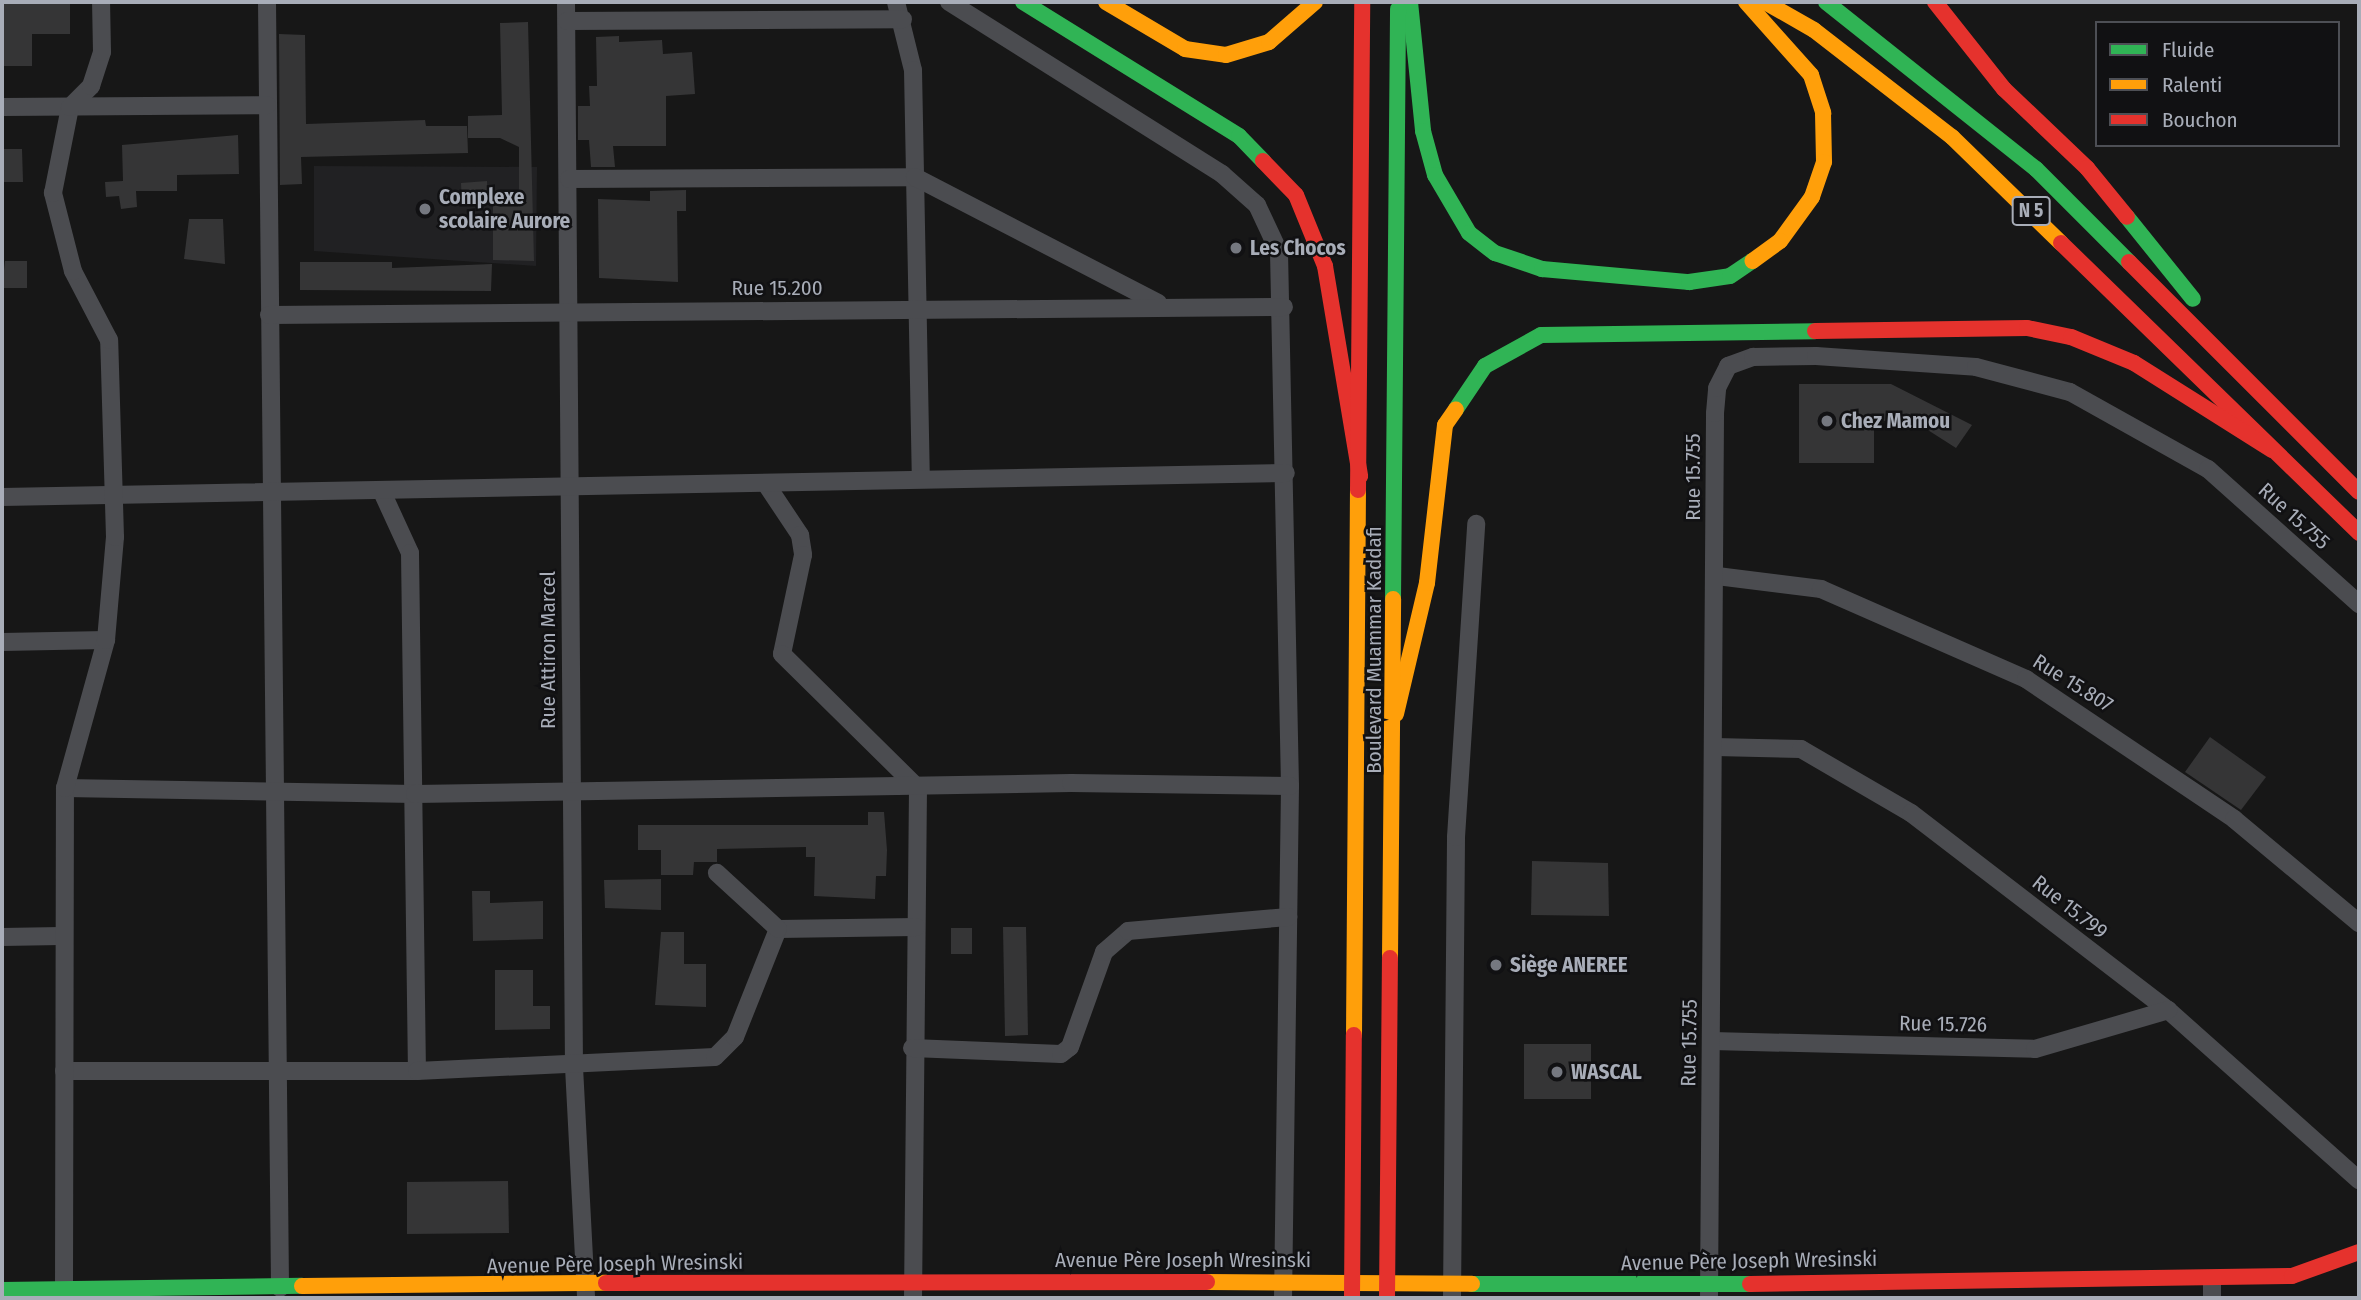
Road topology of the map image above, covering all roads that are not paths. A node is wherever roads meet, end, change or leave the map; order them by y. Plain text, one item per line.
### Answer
1 (101, 2) edge
2 (267, 2) edge
3 (566, 2) edge
4 (896, 2) edge
5 (949, 2) edge
6 (1023, 2) edge
7 (1106, 2) edge
8 (1315, 2) edge
9 (1362, 2) edge
10 (1398, 2) edge
11 (1410, 2) edge
12 (1746, 2) edge
13 (1765, 2) edge
14 (1826, 2) edge
15 (1935, 2) edge
16 (903, 19) junction
17 (567, 21) junction
18 (267, 106) junction
19 (2, 107) edge
20 (70, 107) junction
21 (915, 177) junction
22 (569, 179) junction
23 (1161, 305) junction
24 (1284, 307) junction
25 (915, 310) junction
26 (571, 313) junction
27 (269, 316) junction
28 (2301, 434) junction
29 (2272, 450) junction
30 (1286, 473) junction
31 (1360, 476) junction
32 (921, 478) junction
33 (768, 486) junction
34 (570, 488) junction
35 (2359, 492) edge
36 (383, 494) junction
37 (271, 495) junction
38 (113, 496) junction
39 (2, 497) edge
40 (1476, 524) dead end
41 (2359, 533) edge
42 (1717, 576) junction
43 (2359, 604) edge
44 (106, 639) junction
45 (2, 642) edge
46 (1396, 714) junction
47 (1715, 747) junction
48 (1290, 786) junction
49 (65, 788) junction
50 (918, 788) junction
51 (572, 789) junction
52 (273, 790) junction
53 (415, 794) junction
54 (717, 873) dead end
55 (1288, 917) junction
56 (2359, 923) edge
57 (916, 927) junction
58 (778, 929) junction
59 (61, 936) junction
60 (2, 937) edge
61 (2168, 1010) junction
62 (1712, 1041) junction
63 (912, 1048) junction
64 (573, 1067) junction
65 (64, 1071) junction
66 (277, 1071) junction
67 (418, 1071) junction
68 (2359, 1180) edge
69 (2359, 1252) edge
70 (914, 1279) junction
71 (1892, 1279) junction
72 (2212, 1280) junction
73 (1352, 1281) junction
74 (280, 1288) junction
75 (64, 1289) junction
76 (2, 1290) edge
77 (1213, 1290) edge
78 (1387, 1290) edge
79 (1452, 1290) edge
80 (1709, 1290) edge
81 (1283, 1291) edge
82 (586, 1292) edge
83 (136, 1293) edge
84 (913, 1298) edge
85 (1352, 1298) edge
86 (1892, 1298) edge
87 (2212, 1298) edge

1 - 20 street
2 - 18 street
3 - 17 street, Rue Attiron Marcel
4 - 16 street
5 - 24 street
6 - 31 main road
7 - 8 main road
9 - 31 main road, Boulevard Muammar Kaddafi
10 - 46 main road, Boulevard Muammar Kaddafi
11 - 12 main road
13 - 29 main road, N 5
14 - 28 main road, N 5
15 - 28 main road
16 - 17 street
16 - 21 street
17 - 22 street, Rue Attiron Marcel
18 - 20 street
18 - 27 street
19 - 20 street
20 - 38 street
21 - 22 street
21 - 23 street
21 - 25 street
22 - 26 street, Rue Attiron Marcel
23 - 24 street, Rue 15.200
23 - 25 street, Rue 15.200
24 - 30 street
25 - 26 street, Rue 15.200
25 - 32 street
26 - 27 street, Rue 15.200
26 - 34 street, Rue Attiron Marcel
27 - 37 street
28 - 35 main road, N 5
29 - 41 main road, N 5
29 - 46 main road
30 - 32 street
30 - 48 street
31 - 73 main road, Boulevard Muammar Kaddafi
32 - 33 street
33 - 34 street
33 - 50 street
34 - 36 street
34 - 51 street, Rue Attiron Marcel
36 - 37 street
36 - 53 street
37 - 38 street
37 - 52 street
38 - 39 street
38 - 44 street
40 - 79 street
42 - 43 street, Rue 15.755
42 - 47 street, Rue 15.755
42 - 56 street, Rue 15.807
44 - 45 street
44 - 49 street
46 - 78 main road, Boulevard Muammar Kaddafi
47 - 61 street, Rue 15.799
47 - 62 street, Rue 15.755
48 - 50 street
48 - 55 street
49 - 52 street
49 - 59 street
50 - 51 street
50 - 57 street
51 - 53 street
51 - 64 street, Rue Attiron Marcel
52 - 53 street
52 - 66 street
53 - 67 street
54 - 58 street
55 - 63 street
55 - 81 street
57 - 58 street
57 - 63 street
58 - 64 street
59 - 60 street
59 - 65 street
61 - 62 street, Rue 15.726
61 - 68 street, Rue 15.799
62 - 80 street, Rue 15.755
63 - 70 street
64 - 67 street
64 - 82 street, Rue Attiron Marcel
65 - 66 street
65 - 75 street
66 - 67 street
66 - 74 street
69 - 72 main road, Avenue Père Joseph Wresinski
70 - 77 main road, Avenue Père Joseph Wresinski
70 - 82 main road, Avenue Père Joseph Wresinski
70 - 84 street
71 - 72 main road, Avenue Père Joseph Wresinski
71 - 80 main road, Avenue Père Joseph Wresinski
71 - 86 street
72 - 87 street
73 - 78 main road, Avenue Père Joseph Wresinski
73 - 81 main road, Avenue Père Joseph Wresinski
73 - 85 main road, Boulevard Muammar Kaddafi
74 - 82 main road, Avenue Père Joseph Wresinski
74 - 83 main road, Avenue Père Joseph Wresinski
75 - 76 main road, Avenue Père Joseph Wresinski
75 - 83 main road, Avenue Père Joseph Wresinski
77 - 81 main road, Avenue Père Joseph Wresinski
78 - 79 main road, Avenue Père Joseph Wresinski
79 - 80 main road, Avenue Père Joseph Wresinski

